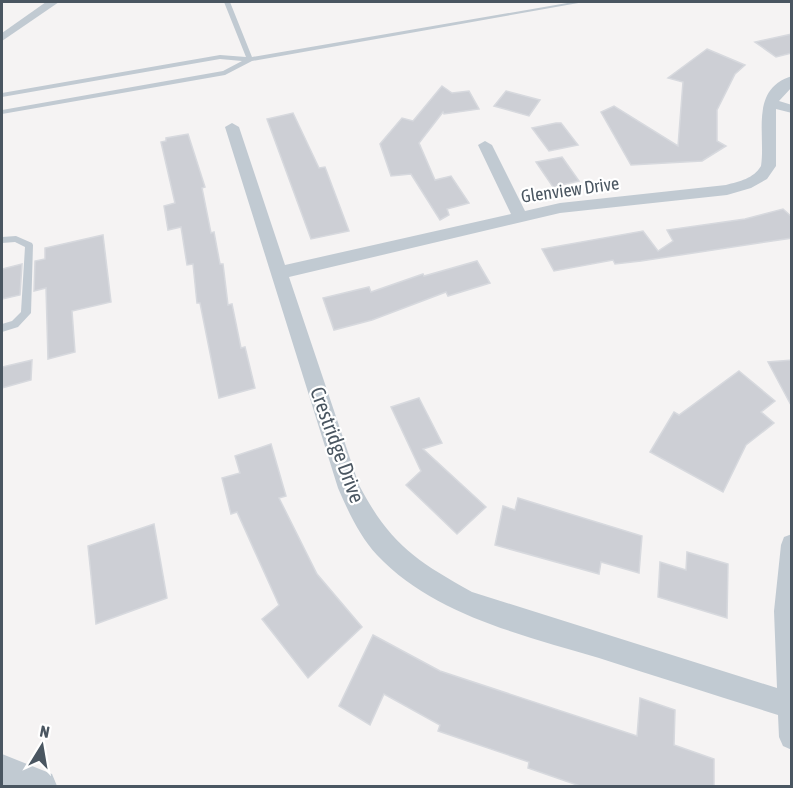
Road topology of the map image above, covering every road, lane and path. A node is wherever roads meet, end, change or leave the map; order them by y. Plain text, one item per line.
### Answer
1 (53, 2) edge
2 (227, 2) edge
3 (581, 2) edge
4 (2, 38) edge
5 (250, 59) junction
6 (792, 80) edge
7 (2, 94) edge
8 (771, 103) junction
9 (792, 109) edge
10 (2, 112) edge
11 (232, 127) dead end
12 (485, 145) dead end
13 (520, 216) junction
14 (2, 240) edge
15 (278, 273) junction
16 (2, 328) edge
17 (792, 544) edge
18 (789, 705) junction
19 (792, 737) edge
20 (2, 771) edge
21 (40, 786) edge

1 - 4 street
2 - 5 lane
3 - 5 lane
5 - 7 lane
5 - 10 lane
6 - 8 street
8 - 9 street
8 - 13 street, Glenview Drive
11 - 15 street, Crestridge Drive
12 - 13 street
13 - 15 street, Glenview Drive
14 - 16 lane
15 - 18 street, Crestridge Drive
17 - 18 street
18 - 19 street
20 - 21 street

